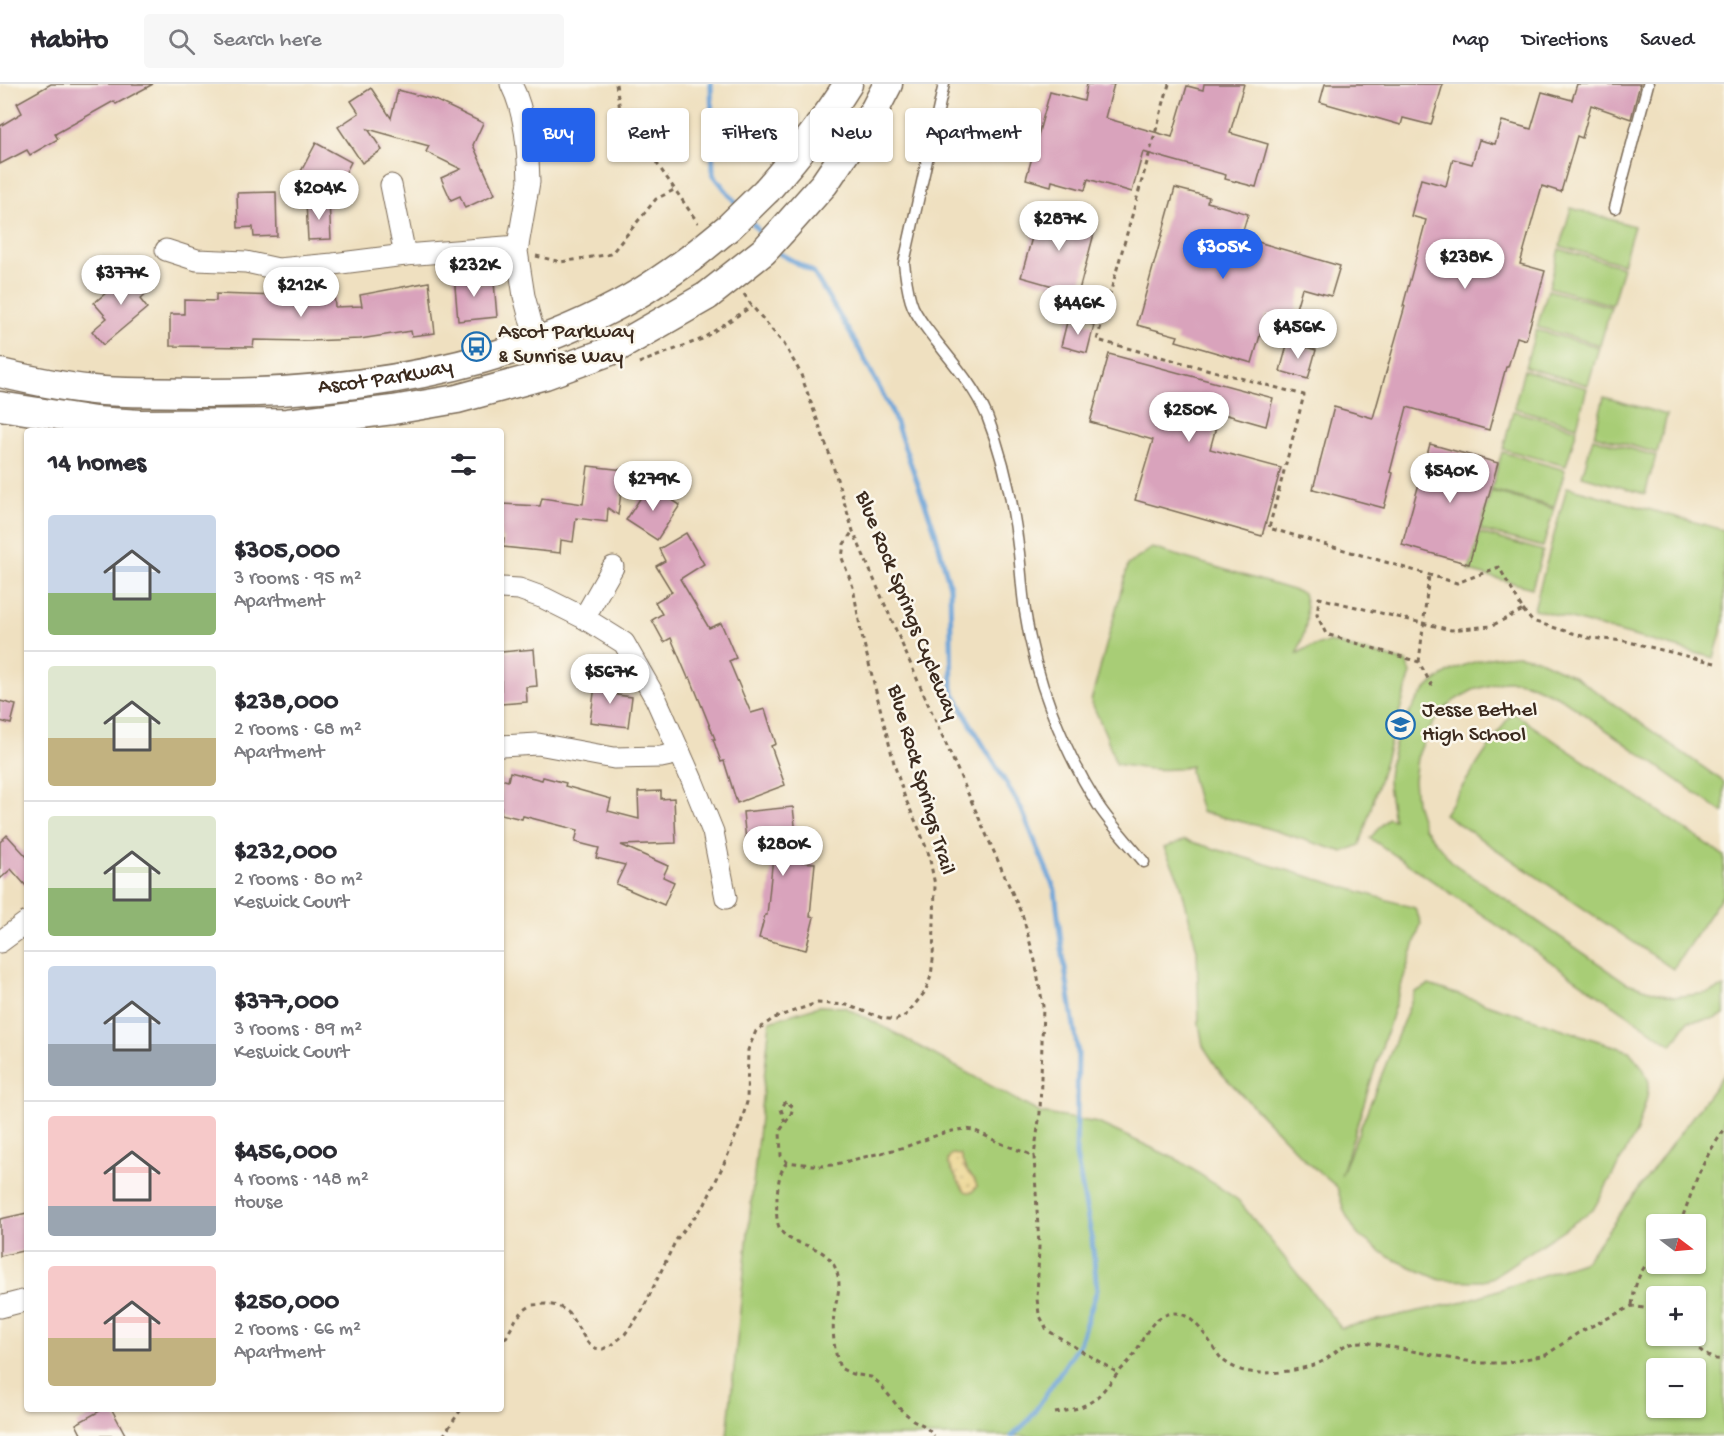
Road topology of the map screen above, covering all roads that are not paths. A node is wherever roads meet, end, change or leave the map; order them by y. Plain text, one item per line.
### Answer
1 (511, 84) edge
2 (848, 84) edge
3 (888, 84) edge
4 (944, 84) edge
5 (1648, 84) edge
6 (392, 185) dead end
7 (1615, 208) dead end
8 (517, 249) junction
9 (166, 250) dead end
10 (405, 255) junction
11 (537, 341) junction
12 (0, 373) edge
13 (545, 375) junction
14 (222, 393) junction
15 (0, 406) edge
16 (223, 427) edge
17 (613, 567) dead end
18 (504, 588) edge
19 (584, 618) junction
20 (504, 746) edge
21 (680, 753) junction
22 (1144, 862) dead end
23 (726, 898) dead end
24 (24, 924) edge
25 (0, 942) edge
26 (24, 1301) edge
27 (0, 1307) edge

1 - 8 street
2 - 11 main road, Ascot Parkway, bridge
3 - 13 main road, Ascot Parkway, bridge
4 - 22 lane
5 - 7 lane
6 - 10 street
8 - 10 street
8 - 11 street
9 - 10 street
11 - 13 street
11 - 14 main road, Ascot Parkway
12 - 14 main road, Ascot Parkway
13 - 16 main road, Ascot Parkway
14 - 16 street
15 - 16 main road, Ascot Parkway
17 - 19 street
18 - 19 street
19 - 21 street
20 - 21 street
21 - 23 street
24 - 25 street
26 - 27 street

